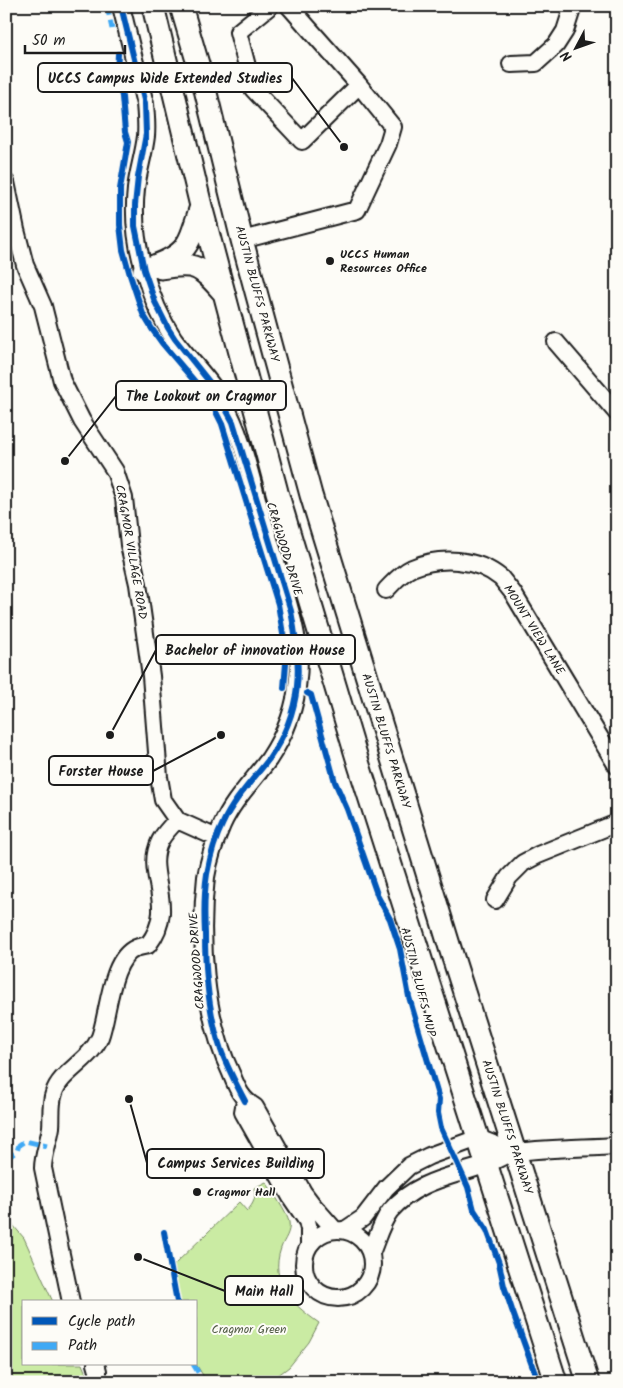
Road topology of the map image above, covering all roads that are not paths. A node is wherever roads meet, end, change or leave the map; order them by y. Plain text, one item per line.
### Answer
1 (121, 6) edge
2 (153, 6) edge
3 (181, 6) edge
4 (270, 6) edge
5 (289, 6) edge
6 (573, 6) edge
7 (511, 64) dead end
8 (359, 84) junction
9 (6, 182) edge
10 (201, 206) junction
11 (242, 240) junction
12 (144, 270) junction
13 (224, 293) junction
14 (556, 342) dead end
15 (617, 413) edge
16 (386, 590) dead end
17 (617, 766) edge
18 (177, 820) junction
19 (617, 823) edge
20 (217, 838) junction
21 (495, 900) dead end
22 (245, 1101) junction
23 (478, 1138) junction
24 (617, 1146) edge
25 (514, 1152) junction
26 (486, 1165) junction
27 (340, 1229) junction
28 (309, 1246) junction
29 (371, 1253) junction
30 (71, 1300) edge
31 (97, 1366) edge
32 (98, 1382) edge
33 (556, 1382) edge
34 (588, 1382) edge

1 - 12 street, CRAGWOOD DRIVE
2 - 10 main road
3 - 11 main road, AUSTIN BLUFFS PARKWAY
4 - 8 street
5 - 8 street
6 - 7 street
8 - 11 street
9 - 18 street, CRAGMOR VILLAGE ROAD
10 - 11 main road
10 - 12 main road
10 - 13 main road
11 - 25 main road, AUSTIN BLUFFS PARKWAY
12 - 13 main road
12 - 20 street, CRAGWOOD DRIVE
13 - 23 main road
14 - 15 street
16 - 17 street, MOUNT VIEW LANE
18 - 20 street
18 - 30 street
19 - 21 street
20 - 22 street, CRAGWOOD DRIVE
22 - 27 street, CRAGWOOD DRIVE
22 - 28 street, CRAGWOOD DRIVE
23 - 25 street
23 - 26 main road
23 - 27 street
24 - 25 street
25 - 26 street
25 - 34 main road, AUSTIN BLUFFS PARKWAY
26 - 29 street
26 - 33 main road
27 - 28 street
27 - 29 street
28 - 29 street
31 - 32 street

